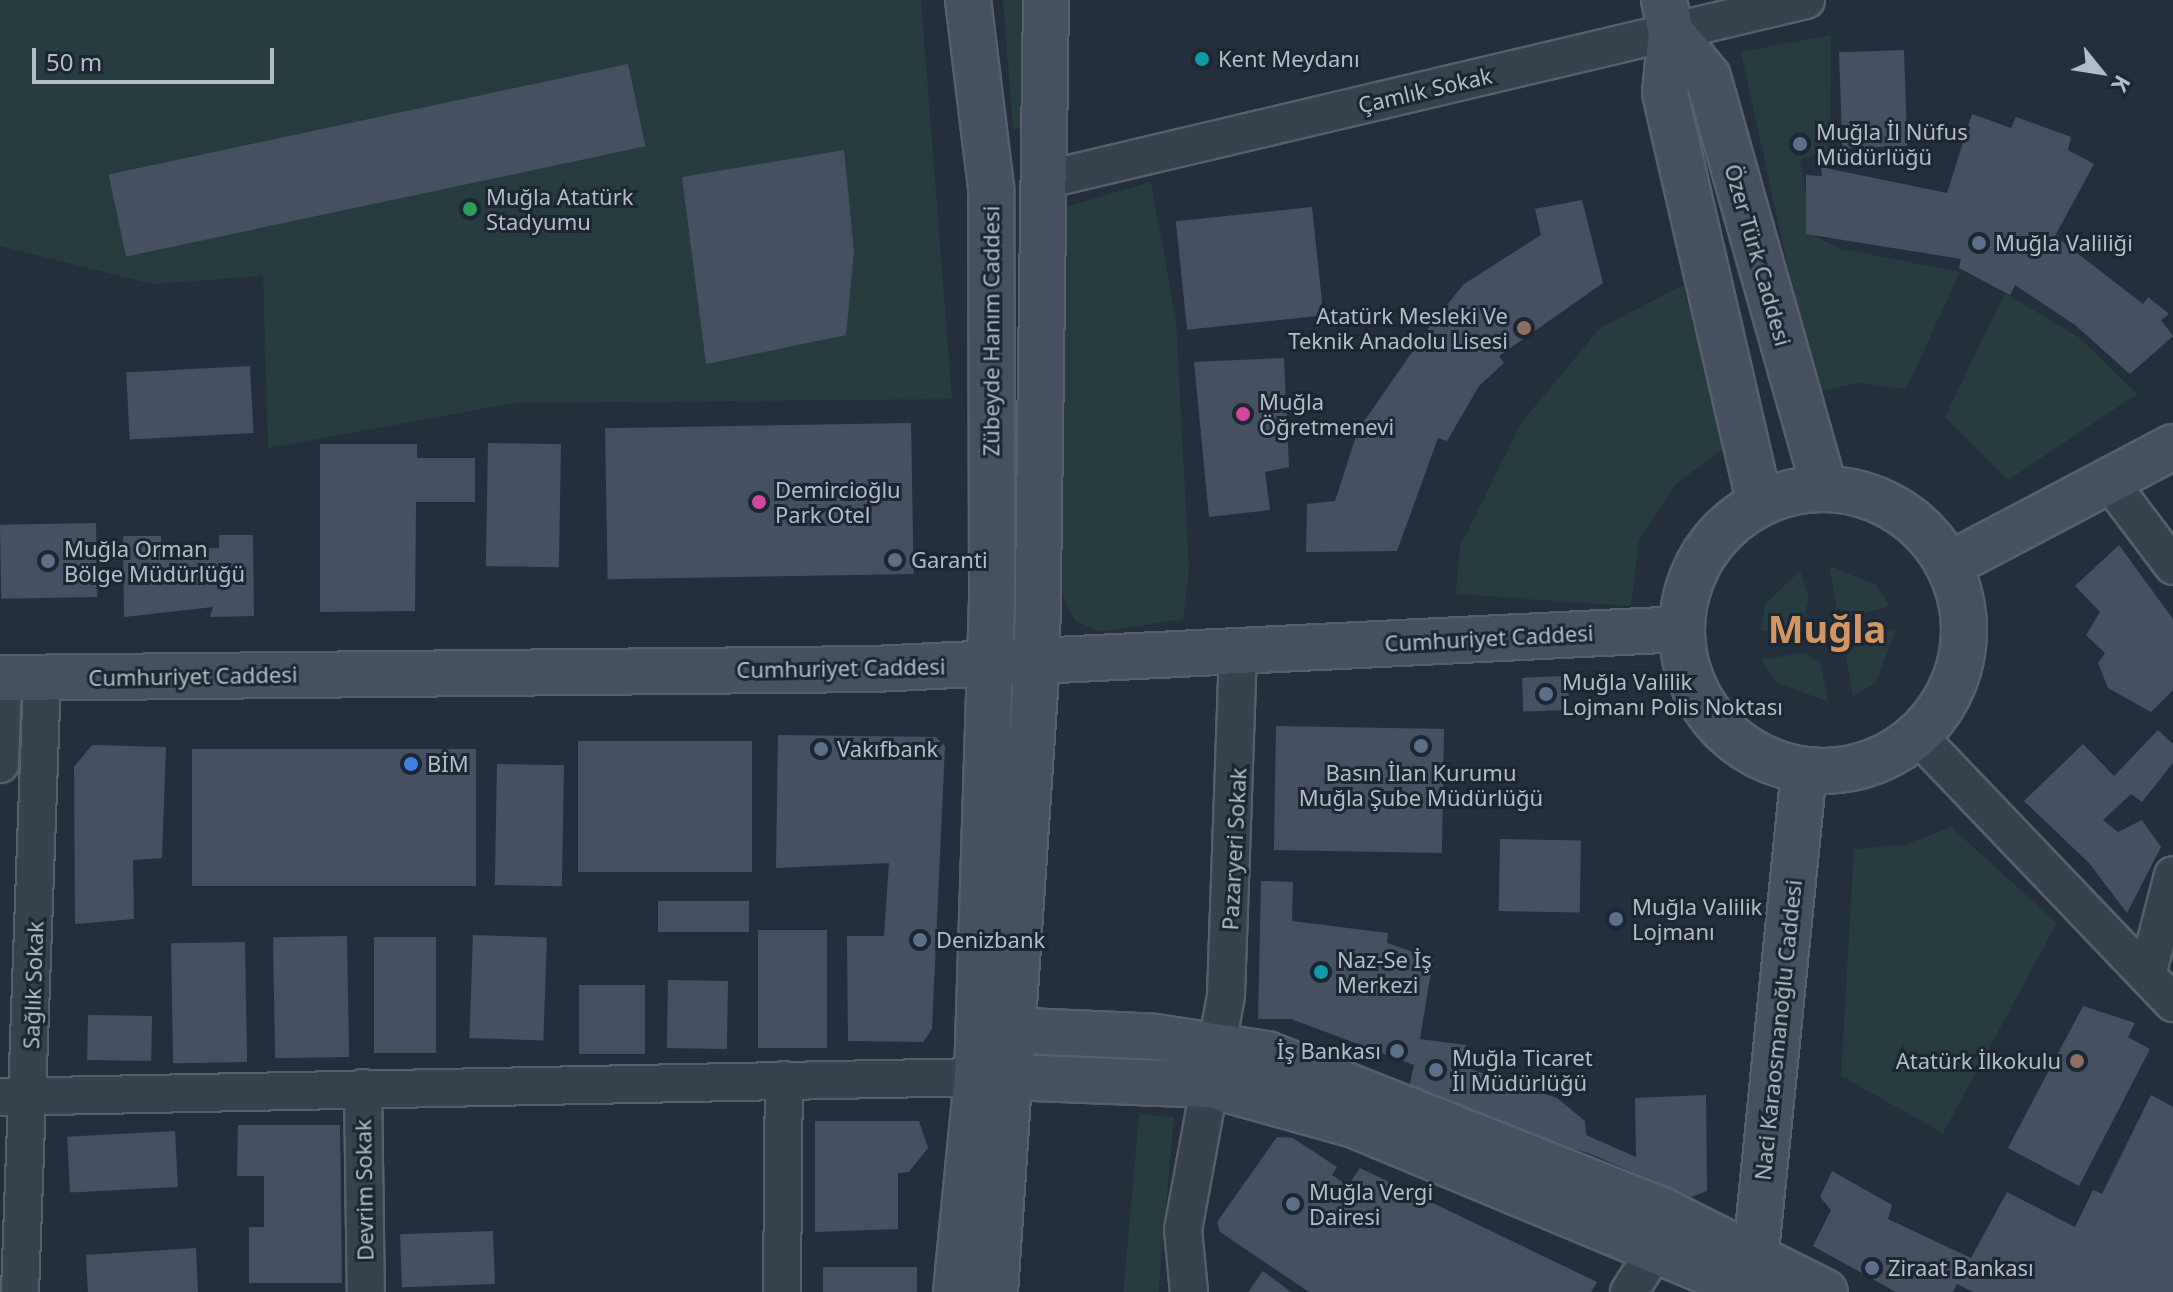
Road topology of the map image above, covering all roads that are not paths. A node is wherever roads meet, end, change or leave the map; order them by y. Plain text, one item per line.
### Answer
1 (968, 0) edge
2 (1046, 0) edge
3 (1806, 0) edge
4 (1668, 16) edge
5 (1044, 180) junction
6 (991, 187) junction
7 (2173, 447) edge
8 (2109, 481) junction
9 (1824, 488) junction
10 (1760, 503) junction
11 (1949, 565) junction
12 (2173, 566) edge
13 (1682, 629) junction
14 (1238, 651) junction
15 (1037, 660) junction
16 (990, 664) junction
17 (15, 678) edge
18 (1917, 735) junction
19 (0, 764) edge
20 (1804, 770) junction
21 (2173, 875) edge
22 (2147, 975) junction
23 (2173, 1003) edge
24 (996, 1029) junction
25 (1214, 1066) junction
26 (996, 1075) junction
27 (784, 1080) junction
28 (363, 1088) junction
29 (15, 1096) edge
30 (1657, 1248) junction
31 (1754, 1278) edge
32 (20, 1292) edge
33 (366, 1292) edge
34 (782, 1292) edge
35 (956, 1292) edge
36 (995, 1292) edge
37 (1189, 1292) edge
38 (1629, 1292) edge
39 (1825, 1292) edge

1 - 6 main road, Zübeyde Hanım Caddesi
2 - 5 main road
3 - 4 street, Çamlık Sokak
4 - 5 street, Çamlık Sokak
4 - 9 main road, Özer Türk Caddesi
4 - 10 main road
5 - 6 main road
5 - 15 main road
6 - 16 main road, Zübeyde Hanım Caddesi
7 - 8 main road
8 - 11 main road
8 - 12 street
9 - 10 main road
9 - 11 main road
10 - 13 main road
11 - 18 main road
13 - 14 main road, Cumhuriyet Caddesi
13 - 20 main road
14 - 15 main road, Cumhuriyet Caddesi
14 - 25 street, Pazaryeri Sokak
15 - 16 main road, Cumhuriyet Caddesi
15 - 24 main road
16 - 17 main road, Cumhuriyet Caddesi
16 - 24 main road, Zübeyde Hanım Caddesi
17 - 19 street
17 - 29 street, Sağlık Sokak
18 - 20 main road
18 - 22 street
20 - 31 main road, Naci Karaosmanoğlu Caddesi
21 - 22 street
22 - 23 street
24 - 25 main road
24 - 26 main road
25 - 26 main road
25 - 30 main road
25 - 31 main road
25 - 37 street, Pazaryeri Sokak
26 - 27 street
26 - 35 main road
26 - 36 main road
27 - 28 street
27 - 34 street
28 - 29 street
28 - 33 street, Devrim Sokak
29 - 32 street, Sağlık Sokak
30 - 31 main road
30 - 38 street
31 - 39 main road

